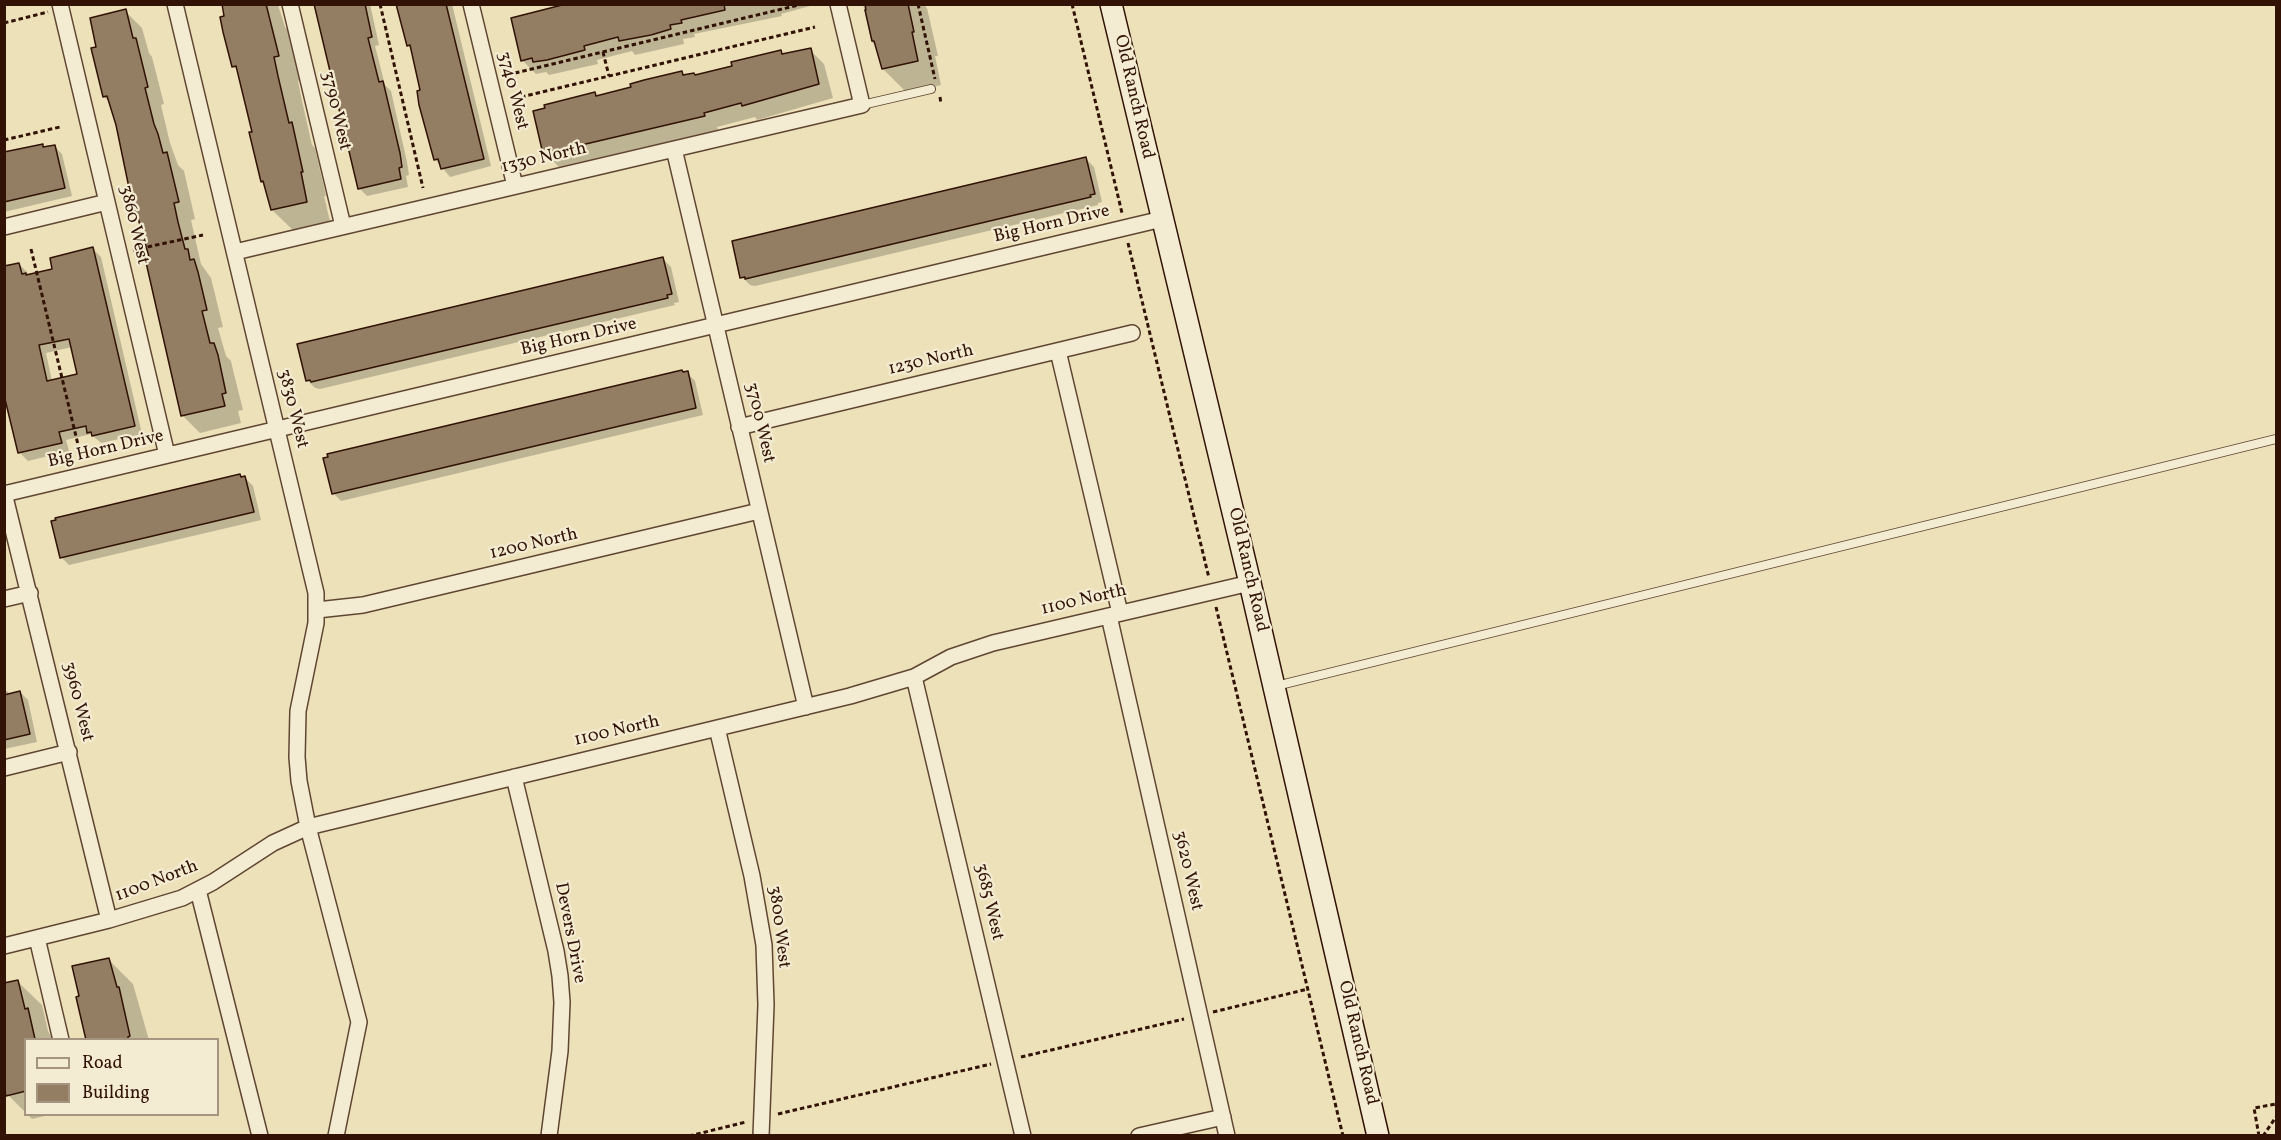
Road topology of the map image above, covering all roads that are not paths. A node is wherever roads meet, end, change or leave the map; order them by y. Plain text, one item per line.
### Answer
1 (175, 4) edge
2 (290, 4) edge
3 (471, 4) edge
4 (838, 4) edge
5 (1111, 4) edge
6 (60, 7) edge
7 (936, 88) road end
8 (862, 105) junction
9 (674, 149) junction
10 (515, 186) junction
11 (107, 202) junction
12 (1162, 219) junction
13 (343, 226) junction
14 (4, 227) edge
15 (235, 252) junction
16 (715, 325) junction
17 (1132, 333) dead end
18 (1058, 351) junction
19 (739, 427) junction
20 (277, 429) junction
21 (2277, 439) edge
22 (167, 455) junction
23 (5, 494) edge
24 (759, 512) junction
25 (1250, 583) junction
26 (30, 593) junction
27 (4, 599) edge
28 (316, 610) junction
29 (1114, 614) junction
30 (914, 677) junction
31 (1275, 687) junction
32 (806, 707) junction
33 (717, 728) junction
34 (69, 753) junction
35 (4, 768) edge
36 (514, 777) junction
37 (308, 827) junction
38 (198, 890) junction
39 (109, 920) junction
40 (37, 938) junction
41 (4, 946) edge
42 (62, 1038) edge
43 (1222, 1117) junction
44 (260, 1136) edge
45 (336, 1136) edge
46 (549, 1136) edge
47 (761, 1136) edge
48 (1023, 1136) edge
49 (1139, 1136) edge
50 (1227, 1136) edge
51 (1378, 1136) edge

1 - 15 street, 3830 West
2 - 13 street, 3790 West
3 - 10 street, 3740 West
4 - 8 street
5 - 12 street, Old Ranch Road
6 - 11 street, 3860 West
7 - 8 lane
8 - 9 street, 1330 North
9 - 10 street, 1330 North
9 - 16 street, 3700 West
10 - 13 street, 1330 North
11 - 14 street
11 - 22 street, 3860 West
12 - 16 street, Big Horn Drive
12 - 25 street, Old Ranch Road
13 - 15 street, 1330 North
15 - 20 street, 3830 West
16 - 19 street, 3700 West
16 - 20 street, Big Horn Drive
17 - 18 street, 1230 North
18 - 19 street, 1230 North
18 - 29 street, 3620 West
19 - 24 street, 3700 West
20 - 22 street, Big Horn Drive
20 - 28 street, 3830 West
21 - 31 lane
22 - 23 street, Big Horn Drive
23 - 26 street, 3960 West
24 - 28 street, 1200 North
24 - 32 street, 3700 West
25 - 29 street, 1100 North
25 - 31 street, Old Ranch Road
26 - 27 street
26 - 34 street, 3960 West
28 - 37 street, 3830 West
29 - 30 street, 1100 North
29 - 43 street, 3620 West
30 - 32 street, 1100 North
30 - 48 street, 3685 West
31 - 51 street, Old Ranch Road
32 - 33 street, 1100 North
33 - 36 street, 1100 North
33 - 47 street, 3800 West
34 - 35 street
34 - 39 street, 3960 West
36 - 37 street, 1100 North
36 - 46 street, Devers Drive
37 - 38 street, 1100 North
37 - 45 street, 3830 West
38 - 39 street, 1100 North
38 - 44 street
39 - 40 street, 1100 North
40 - 41 street, 1100 North
40 - 42 street
43 - 49 street
43 - 50 street, 3620 West

